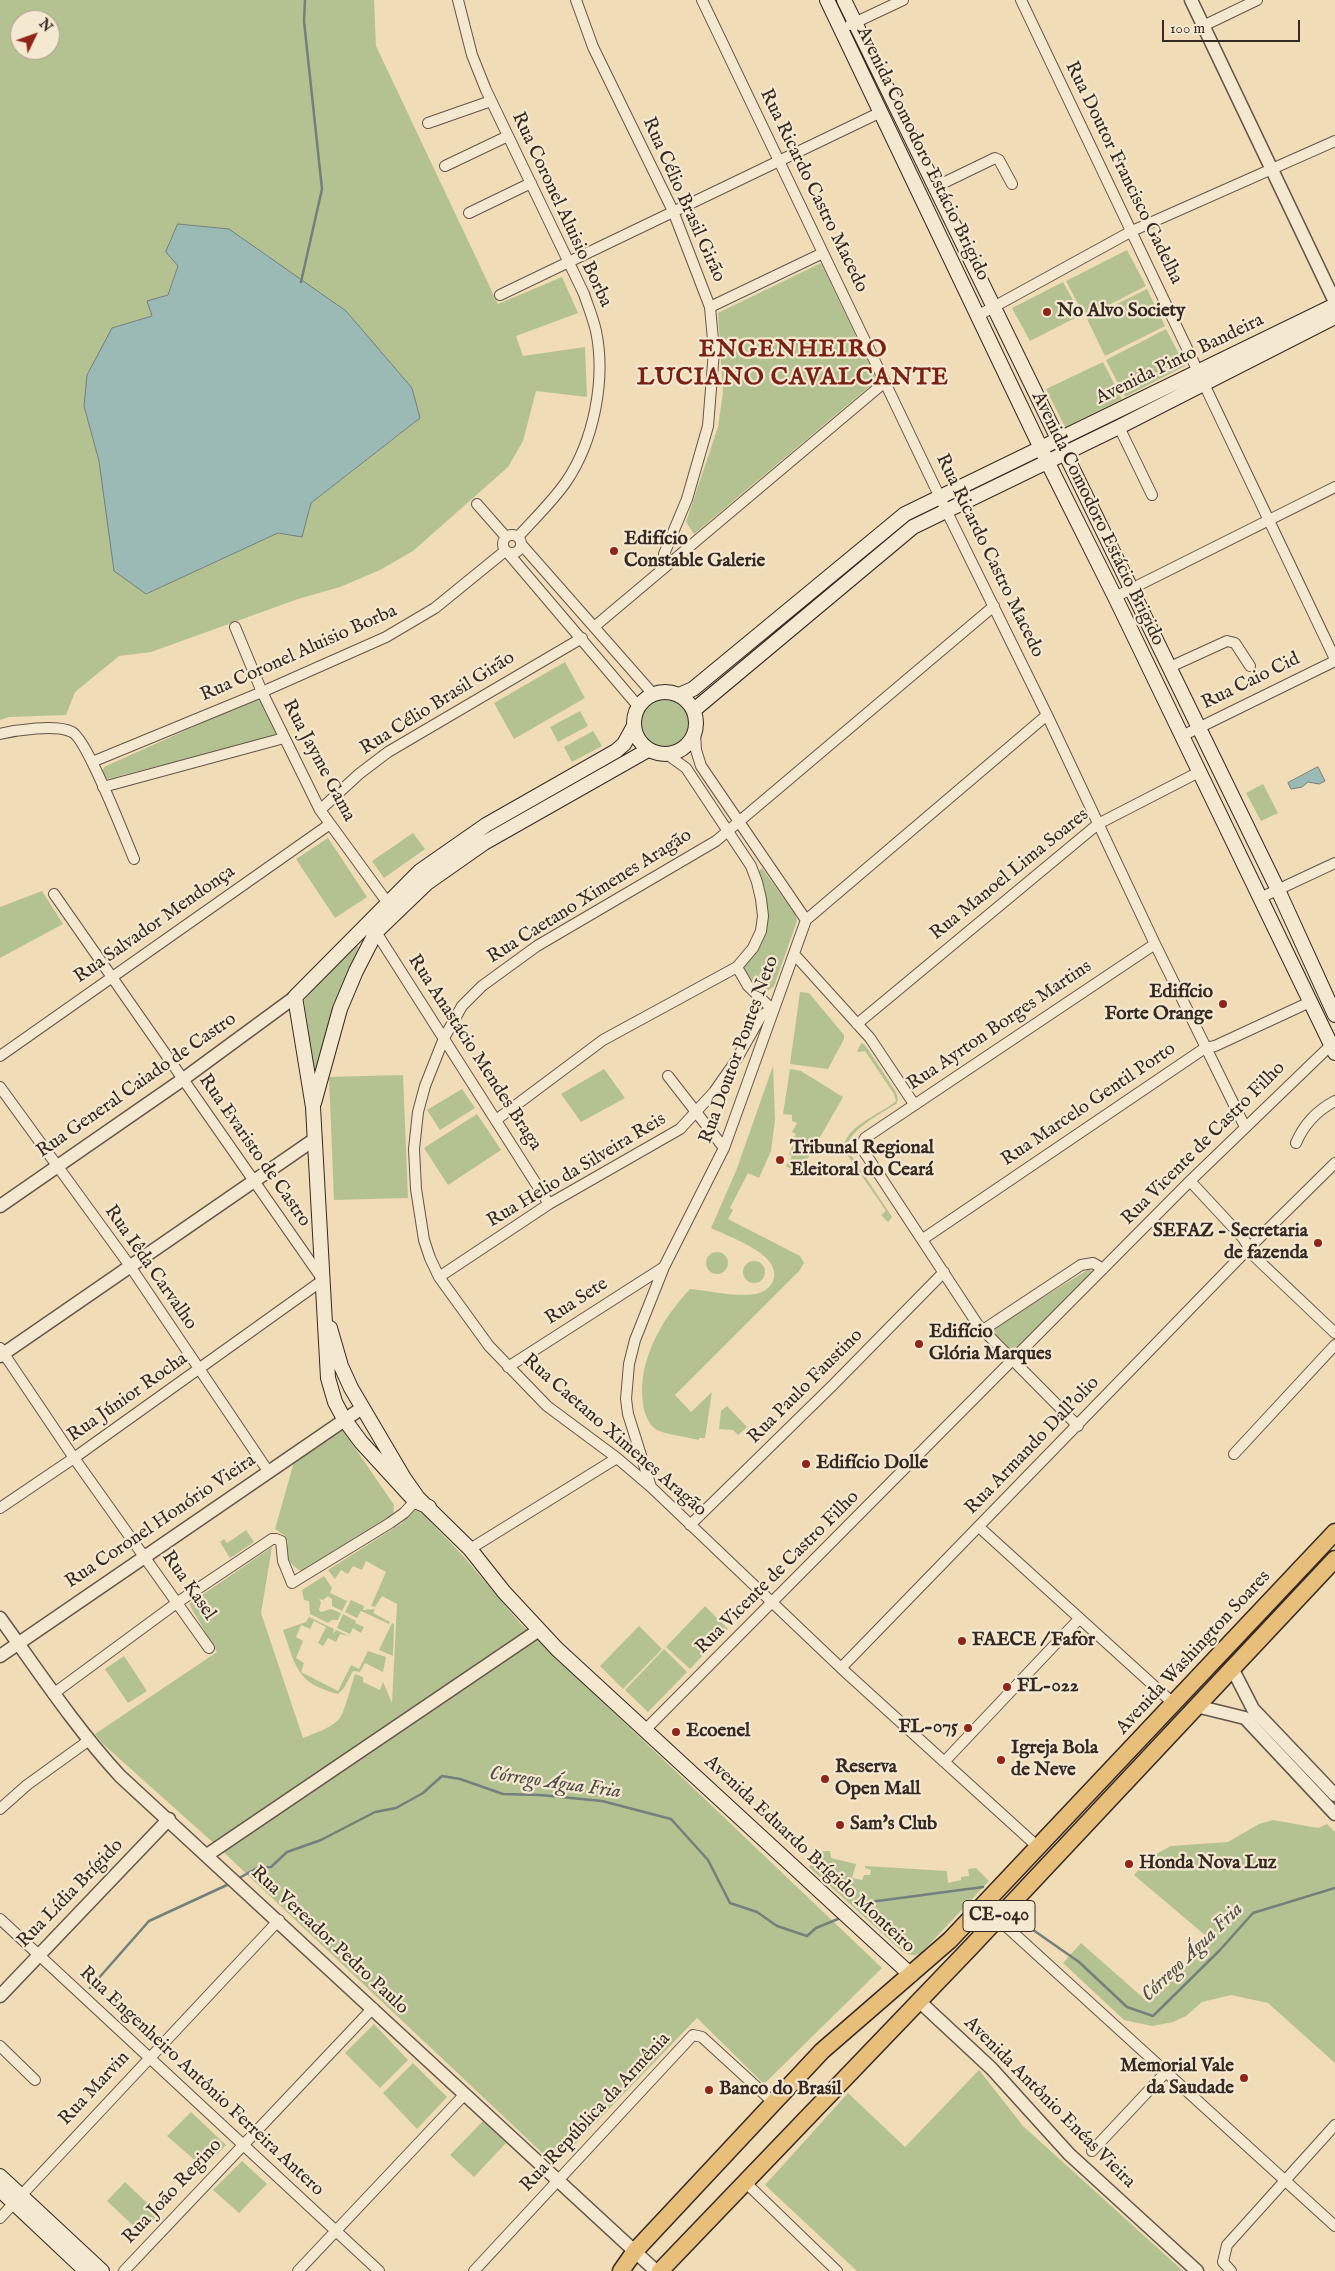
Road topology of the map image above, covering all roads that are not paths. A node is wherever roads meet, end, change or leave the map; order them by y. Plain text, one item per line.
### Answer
1 (458, 0) edge
2 (576, 0) edge
3 (702, 0) edge
4 (827, 0) edge
5 (844, 0) edge
6 (904, 0) edge
7 (1021, 0) edge
8 (1191, 0) edge
9 (1257, 0) edge
10 (855, 22) junction
11 (1203, 26) junction
12 (841, 29) junction
13 (491, 101) junction
14 (881, 112) junction
15 (428, 122) dead end
16 (508, 136) junction
17 (1335, 142) edge
18 (778, 160) junction
19 (445, 166) dead end
20 (1271, 169) junction
21 (531, 183) junction
22 (1012, 184) dead end
23 (935, 187) junction
24 (672, 211) junction
25 (469, 213) dead end
26 (1132, 231) junction
27 (823, 253) junction
28 (568, 261) junction
29 (500, 295) dead end
30 (1335, 304) edge
31 (710, 307) junction
32 (993, 307) junction
33 (979, 315) junction
34 (1335, 316) edge
35 (1201, 378) junction
36 (885, 382) junction
37 (1119, 427) junction
38 (1058, 439) junction
39 (1065, 453) junction
40 (1044, 455) junction
41 (1335, 487) edge
42 (1152, 495) dead end
43 (940, 496) junction
44 (477, 504) dead end
45 (946, 510) junction
46 (1269, 518) junction
47 (506, 537) junction
48 (874, 539) junction
49 (519, 541) junction
50 (884, 550) junction
51 (506, 552) junction
52 (666, 565) junction
53 (1132, 588) junction
54 (1115, 597) junction
55 (994, 606) junction
56 (576, 607) junction
57 (786, 613) junction
58 (564, 617) junction
59 (795, 624) junction
60 (235, 627) dead end
61 (594, 628) junction
62 (582, 638) junction
63 (619, 655) junction
64 (1335, 660) edge
65 (606, 666) junction
66 (1250, 666) dead end
67 (1170, 667) junction
68 (262, 692) junction
69 (653, 694) junction
70 (679, 695) junction
71 (638, 706) junction
72 (694, 710) junction
73 (1047, 716) junction
74 (634, 726) junction
75 (1198, 728) junction
76 (695, 733) junction
77 (0, 734) edge
78 (1182, 736) junction
79 (284, 738) junction
80 (648, 750) junction
81 (668, 755) junction
82 (92, 762) junction
83 (1199, 772) junction
84 (564, 781) junction
85 (103, 787) junction
86 (570, 794) junction
87 (320, 810) junction
88 (740, 822) junction
89 (330, 824) junction
90 (1098, 824) junction
91 (729, 831) junction
92 (450, 849) junction
93 (762, 858) junction
94 (134, 859) dead end
95 (458, 861) junction
96 (1335, 863) edge
97 (751, 866) junction
98 (1278, 890) junction
99 (54, 894) dead end
100 (1260, 898) junction
101 (387, 902) junction
102 (806, 920) junction
103 (372, 927) junction
104 (1155, 944) junction
105 (794, 954) junction
106 (737, 967) junction
107 (112, 976) junction
108 (295, 997) junction
109 (1333, 1007) edge
110 (1312, 1008) junction
111 (772, 1009) junction
112 (857, 1024) junction
113 (444, 1038) junction
114 (1205, 1048) junction
115 (1333, 1049) edge
116 (0, 1056) edge
117 (668, 1076) dead end
118 (182, 1080) junction
119 (0, 1087) edge
120 (1335, 1101) edge
121 (914, 1104) junction
122 (313, 1107) junction
123 (697, 1113) junction
124 (496, 1120) junction
125 (1246, 1126) junction
126 (315, 1139) junction
127 (1296, 1143) dead end
128 (724, 1148) junction
129 (56, 1166) junction
130 (1333, 1168) edge
131 (254, 1181) junction
132 (1190, 1181) junction
133 (550, 1204) junction
134 (0, 1206) edge
135 (923, 1239) junction
136 (1249, 1248) junction
137 (130, 1266) junction
138 (664, 1267) junction
139 (1103, 1269) junction
140 (944, 1272) junction
141 (439, 1277) junction
142 (323, 1280) junction
143 (326, 1313) junction
144 (983, 1330) junction
145 (1335, 1333) edge
146 (1335, 1345) edge
147 (1, 1353) edge
148 (1013, 1360) junction
149 (508, 1367) junction
150 (199, 1369) junction
151 (362, 1408) junction
152 (344, 1419) junction
153 (1078, 1426) junction
154 (1234, 1454) dead end
155 (74, 1458) junction
156 (617, 1458) junction
157 (268, 1471) junction
158 (651, 1487) junction
159 (421, 1502) junction
160 (0, 1508) edge
161 (690, 1525) junction
162 (979, 1527) junction
163 (1335, 1532) edge
164 (470, 1549) junction
165 (144, 1555) junction
166 (1335, 1558) edge
167 (178, 1602) junction
168 (772, 1604) junction
169 (0, 1618) edge
170 (1079, 1618) junction
171 (539, 1630) junction
172 (18, 1643) junction
173 (209, 1648) dead end
174 (0, 1656) edge
175 (841, 1668) junction
176 (1232, 1668) junction
177 (53, 1694) junction
178 (1174, 1704) junction
179 (1196, 1706) junction
180 (1249, 1714) junction
181 (645, 1730) junction
182 (88, 1741) junction
183 (944, 1762) junction
184 (1335, 1795) edge
185 (0, 1809) edge
186 (1335, 1814) edge
187 (169, 1819) junction
188 (1038, 1847) junction
189 (208, 1855) junction
190 (997, 1918) junction
191 (0, 1919) edge
192 (278, 1920) junction
193 (38, 1954) junction
194 (912, 1975) junction
195 (0, 1996) edge
196 (919, 2001) junction
197 (373, 2008) junction
198 (0, 2046) edge
199 (149, 2057) junction
200 (1167, 2071) junction
201 (36, 2080) dead end
202 (465, 2094) junction
203 (773, 2102) junction
204 (1335, 2124) edge
205 (242, 2144) junction
206 (1092, 2151) dead end
207 (0, 2176) edge
208 (1285, 2179) junction
209 (559, 2180) junction
210 (746, 2182) junction
211 (0, 2190) edge
212 (17, 2199) junction
213 (0, 2218) edge
214 (1335, 2226) edge
215 (336, 2231) junction
216 (635, 2251) junction
217 (86, 2271) edge
218 (102, 2271) edge
219 (124, 2271) edge
220 (298, 2271) edge
221 (379, 2271) edge
222 (474, 2271) edge
223 (621, 2271) edge
224 (658, 2271) edge
225 (837, 2271) edge
226 (1197, 2271) edge
227 (1231, 2271) edge

1 - 13 street, Rua Coronel Aluisio Borba
2 - 24 street, Rua Célio Brasil Girão
3 - 18 street, Rua Ricardo Castro Macedo
4 - 12 main road, Avenida Comodoro Estácio Brigido
5 - 10 main road, Avenida Comodoro Estácio Brigido
6 - 10 street
7 - 26 street, Rua Doutor Francisco Gadelha
8 - 11 street
9 - 11 street
10 - 12 street
10 - 23 main road, Avenida Comodoro Estácio Brigido
11 - 20 street
12 - 14 main road, Avenida Comodoro Estácio Brigido
13 - 15 street
13 - 16 street, Rua Coronel Aluisio Borba
14 - 18 street
14 - 33 main road, Avenida Comodoro Estácio Brigido
16 - 19 street
16 - 21 street, Rua Coronel Aluisio Borba
17 - 20 street
18 - 24 street
18 - 27 street, Rua Ricardo Castro Macedo
20 - 26 street
20 - 30 street
21 - 25 street
21 - 28 street, Rua Coronel Aluisio Borba
22 - 23 street
23 - 32 main road, Avenida Comodoro Estácio Brigido
24 - 28 street
24 - 31 street, Rua Célio Brasil Girão
26 - 32 street
26 - 35 street, Rua Doutor Francisco Gadelha
27 - 31 street
27 - 36 street, Rua Ricardo Castro Macedo
28 - 29 street
28 - 49 street, Rua Coronel Aluisio Borba
30 - 35 main road, Avenida Pinto Bandeira
31 - 52 street, Rua Célio Brasil Girão
32 - 33 street
32 - 38 main road, Avenida Comodoro Estácio Brigido
33 - 40 main road, Avenida Comodoro Estácio Brigido
34 - 35 main road, Avenida Pinto Bandeira
35 - 37 main road, Avenida Pinto Bandeira
35 - 38 main road, Avenida Pinto Bandeira
35 - 46 street, Rua Doutor Francisco Gadelha
36 - 43 street, Rua Ricardo Castro Macedo
36 - 52 street
37 - 39 main road, Avenida Pinto Bandeira
37 - 42 street
38 - 39 main road, Avenida Comodoro Estácio Brigido
38 - 40 main road, Avenida Pinto Bandeira
39 - 40 main road, Avenida Pinto Bandeira
39 - 53 main road, Avenida Comodoro Estácio Brigido
40 - 43 main road
40 - 45 main road
40 - 54 main road, Avenida Comodoro Estácio Brigido
41 - 46 street
43 - 45 street, Rua Ricardo Castro Macedo
43 - 48 main road
44 - 47 street
45 - 50 main road
45 - 55 street, Rua Ricardo Castro Macedo
46 - 53 street
46 - 64 street, Rua Doutor Francisco Gadelha
47 - 49 street
47 - 51 street
48 - 50 main road
48 - 57 main road
49 - 51 street
49 - 56 street
50 - 59 main road
51 - 58 street
51 - 68 street, Rua Coronel Aluisio Borba
52 - 61 street
53 - 54 street
53 - 67 main road, Avenida Comodoro Estácio Brigido
54 - 78 main road, Avenida Comodoro Estácio Brigido
55 - 73 street, Rua Ricardo Castro Macedo
55 - 88 street, Rua Caetano Ximenes Aragão
56 - 58 street
56 - 61 street
57 - 59 main road
57 - 70 main road
58 - 62 street
59 - 72 main road
60 - 68 street, Rua Jayme Gama
61 - 63 street
62 - 65 street
62 - 87 street, Rua Célio Brasil Girão
63 - 65 street
63 - 69 street
64 - 75 street, Rua Caio Cid
65 - 71 street
66 - 67 street
67 - 75 main road, Avenida Comodoro Estácio Brigido
68 - 79 street, Rua Jayme Gama
68 - 82 street, Rua Coronel Aluisio Borba
69 - 70 main road
69 - 71 main road
70 - 72 main road
71 - 74 main road
72 - 76 main road
73 - 90 street, Rua Ricardo Castro Macedo
73 - 102 street
74 - 80 main road
74 - 84 main road
75 - 78 street, Rua Caio Cid
75 - 98 main road, Avenida Comodoro Estácio Brigido
76 - 81 main road
76 - 88 street
77 - 82 street
78 - 83 main road, Avenida Comodoro Estácio Brigido
79 - 85 street
79 - 87 street, Rua Jayme Gama
80 - 81 main road
80 - 86 main road
81 - 91 street
82 - 85 street
83 - 90 street, Rua Manoel Lima Soares
83 - 100 main road, Avenida Comodoro Estácio Brigido
84 - 86 main road
84 - 92 main road
85 - 94 street
86 - 95 main road
87 - 89 street, Rua Jayme Gama
88 - 91 street, Rua Caetano Ximenes Aragão
88 - 93 street
89 - 101 street, Rua Jayme Gama
89 - 107 street, Rua Salvador Mendonça
90 - 104 street, Rua Ricardo Castro Macedo
90 - 112 street, Rua Manoel Lima Soares
91 - 97 street
91 - 113 street, Rua Caetano Ximenes Aragão
92 - 95 main road
92 - 101 main road
93 - 97 street
93 - 102 street
95 - 103 main road
96 - 98 street
97 - 106 street
98 - 100 street
98 - 109 main road, Avenida Comodoro Estácio Brigido
99 - 107 street, Rua Evaristo de Castro
100 - 110 main road, Avenida Comodoro Estácio Brigido
101 - 103 main road
102 - 105 street, Rua Doutor Pontes Neto
103 - 108 main road
103 - 113 street, Rua Anastácio Mendes Braga
103 - 122 main road
104 - 114 street, Rua Ricardo Castro Macedo
104 - 121 street, Rua Ayrton Borges Martins
105 - 111 street, Rua Doutor Pontes Neto
105 - 112 street
106 - 111 street
106 - 124 street
107 - 116 street, Rua Salvador Mendonça
107 - 118 street, Rua Evaristo de Castro
108 - 118 street, Rua General Caiado de Castro
108 - 122 main road, Avenida Eduardo Brígido Monteiro
109 - 110 street, Rua Marcelo Gentil Porto
110 - 114 street, Rua Marcelo Gentil Porto
110 - 115 main road, Avenida Comodoro Estácio Brigido
111 - 123 street, Rua Helio da Silveira Reis
111 - 128 street, Rua Doutor Pontes Neto
112 - 121 street
113 - 124 street, Rua Anastácio Mendes Braga
113 - 141 street, Rua Caetano Ximenes Aragão
114 - 125 street, Rua Ricardo Castro Macedo
114 - 135 street, Rua Marcelo Gentil Porto
115 - 125 street, Rua Vicente de Castro Filho
117 - 123 street
118 - 129 street, Rua General Caiado de Castro
118 - 131 street, Rua Evaristo de Castro
119 - 129 street, Rua Iêda Carvalho
120 - 127 street
121 - 135 street, Rua Ayrton Borges Martins
122 - 126 main road, Avenida Eduardo Brígido Monteiro
123 - 128 street
123 - 133 street, Rua Helio da Silveira Reis
124 - 133 street, Rua Anastácio Mendes Braga
125 - 132 street, Rua Vicente de Castro Filho
126 - 131 street
126 - 142 main road, Avenida Eduardo Brígido Monteiro
128 - 138 street, Rua Doutor Pontes Neto
129 - 134 street, Rua General Caiado de Castro
129 - 137 street, Rua Iêda Carvalho
130 - 136 street, Rua Armando Dall'olio
131 - 137 street
131 - 142 street, Rua Evaristo de Castro
132 - 136 street
132 - 139 street, Rua Vicente de Castro Filho
133 - 141 street, Rua Helio da Silveira Reis
135 - 140 street
136 - 145 street
136 - 153 street, Rua Armando Dall'olio
137 - 147 street
137 - 150 street, Rua Iêda Carvalho
138 - 149 street, Rua Sete
138 - 158 street, Rua Doutor Pontes Neto
139 - 144 street
139 - 148 street, Rua Vicente de Castro Filho
140 - 144 street
140 - 161 street, Rua Paulo Faustino
141 - 149 street, Rua Caetano Ximenes Aragão
142 - 143 main road, Avenida Eduardo Brígido Monteiro
142 - 150 street, Rua Júnior Rocha
143 - 151 main road, Avenida Eduardo Brígido Monteiro
143 - 152 main road, Avenida Eduardo Brígido Monteiro
144 - 148 street
146 - 154 street
147 - 155 street, Rua Kasel
148 - 153 street
148 - 168 street, Rua Vicente de Castro Filho
149 - 156 street, Rua Caetano Ximenes Aragão
150 - 155 street, Rua Júnior Rocha
150 - 157 street, Rua Iêda Carvalho
151 - 152 street, Rua Coronel Honório Vieira
151 - 159 main road, Avenida Eduardo Brígido Monteiro
152 - 157 street, Rua Coronel Honório Vieira
152 - 159 main road, Avenida Eduardo Brígido Monteiro
153 - 162 street, Rua Armando Dall'olio
155 - 160 street, Rua Júnior Rocha
155 - 165 street, Rua Kasel
156 - 158 street, Rua Caetano Ximenes Aragão
156 - 164 street
157 - 165 street, Rua Coronel Honório Vieira
158 - 161 street, Rua Caetano Ximenes Aragão
159 - 164 main road, Avenida Eduardo Brígido Monteiro
159 - 167 street
161 - 168 street, Rua Caetano Ximenes Aragão
162 - 170 street
162 - 175 street, Rua Armando Dall'olio
163 - 178 highway, Avenida Washington Soares / CE-040
164 - 171 main road, Avenida Eduardo Brígido Monteiro
165 - 167 street, Rua Kasel
165 - 172 street, Rua Coronel Honório Vieira
166 - 176 highway, Avenida Washington Soares / CE-040
167 - 173 street, Rua Kasel
167 - 177 street
168 - 175 street, Rua Caetano Ximenes Aragão
168 - 181 street, Rua Vicente de Castro Filho
169 - 172 street, Rua Vereador Pedro Paulo
170 - 178 street
170 - 183 street
171 - 181 main road, Avenida Eduardo Brígido Monteiro
171 - 189 street
172 - 174 street, Rua Coronel Honório Vieira
172 - 177 street, Rua Vereador Pedro Paulo
175 - 183 street, Rua Caetano Ximenes Aragão
176 - 179 highway, Avenida Washington Soares / CE-040
176 - 180 street
177 - 182 street, Rua Vereador Pedro Paulo
178 - 188 highway, Avenida Washington Soares / CE-040
179 - 180 street
179 - 190 highway, Avenida Washington Soares / CE-040
180 - 184 street
180 - 186 street
181 - 194 main road, Avenida Eduardo Brígido Monteiro
182 - 185 street
182 - 187 street, Rua Vereador Pedro Paulo
183 - 188 street, Rua Caetano Ximenes Aragão
187 - 189 street, Rua Vereador Pedro Paulo
187 - 193 street, Rua Lídia Brígido
188 - 194 highway, Avenida Washington Soares / CE-040
189 - 192 street, Rua Vereador Pedro Paulo
190 - 196 highway, Avenida Washington Soares / CE-040
190 - 200 street
191 - 193 street, Rua Engenheiro Antônio Ferreira Antero
192 - 197 street, Rua Vereador Pedro Paulo
192 - 199 street, Rua Marvin
193 - 195 street, Rua Lídia Brígido
193 - 199 street, Rua Engenheiro Antônio Ferreira Antero
194 - 203 highway, Avenida Washington Soares / CE-040
196 - 210 highway, Avenida Washington Soares / CE-040
196 - 226 street, Avenida Antônio Enéas Vieira
197 - 202 street, Rua Vereador Pedro Paulo
197 - 205 street, Rua João Regino
198 - 201 street
199 - 205 street, Rua Engenheiro Antônio Ferreira Antero
199 - 212 street, Rua Marvin
200 - 206 street
200 - 208 street
202 - 209 street, Rua Vereador Pedro Paulo
202 - 215 street
203 - 209 street, Rua República da Armênia
203 - 216 highway, Avenida Washington Soares / CE-040
204 - 208 street
205 - 215 street, Rua Engenheiro Antônio Ferreira Antero
205 - 219 street, Rua João Regino
207 - 212 main road
208 - 214 street
208 - 227 street
209 - 216 street, Rua Vereador Pedro Paulo
209 - 222 street, Rua República da Armênia
210 - 224 highway, Avenida Washington Soares / CE-040
210 - 225 street
211 - 212 main road
212 - 213 street, Rua Marvin
212 - 217 main road
212 - 218 main road
215 - 220 street
215 - 221 street, Rua Engenheiro Antônio Ferreira Antero
216 - 223 highway, Avenida Washington Soares / CE-040
216 - 224 street, Rua Vereador Pedro Paulo

